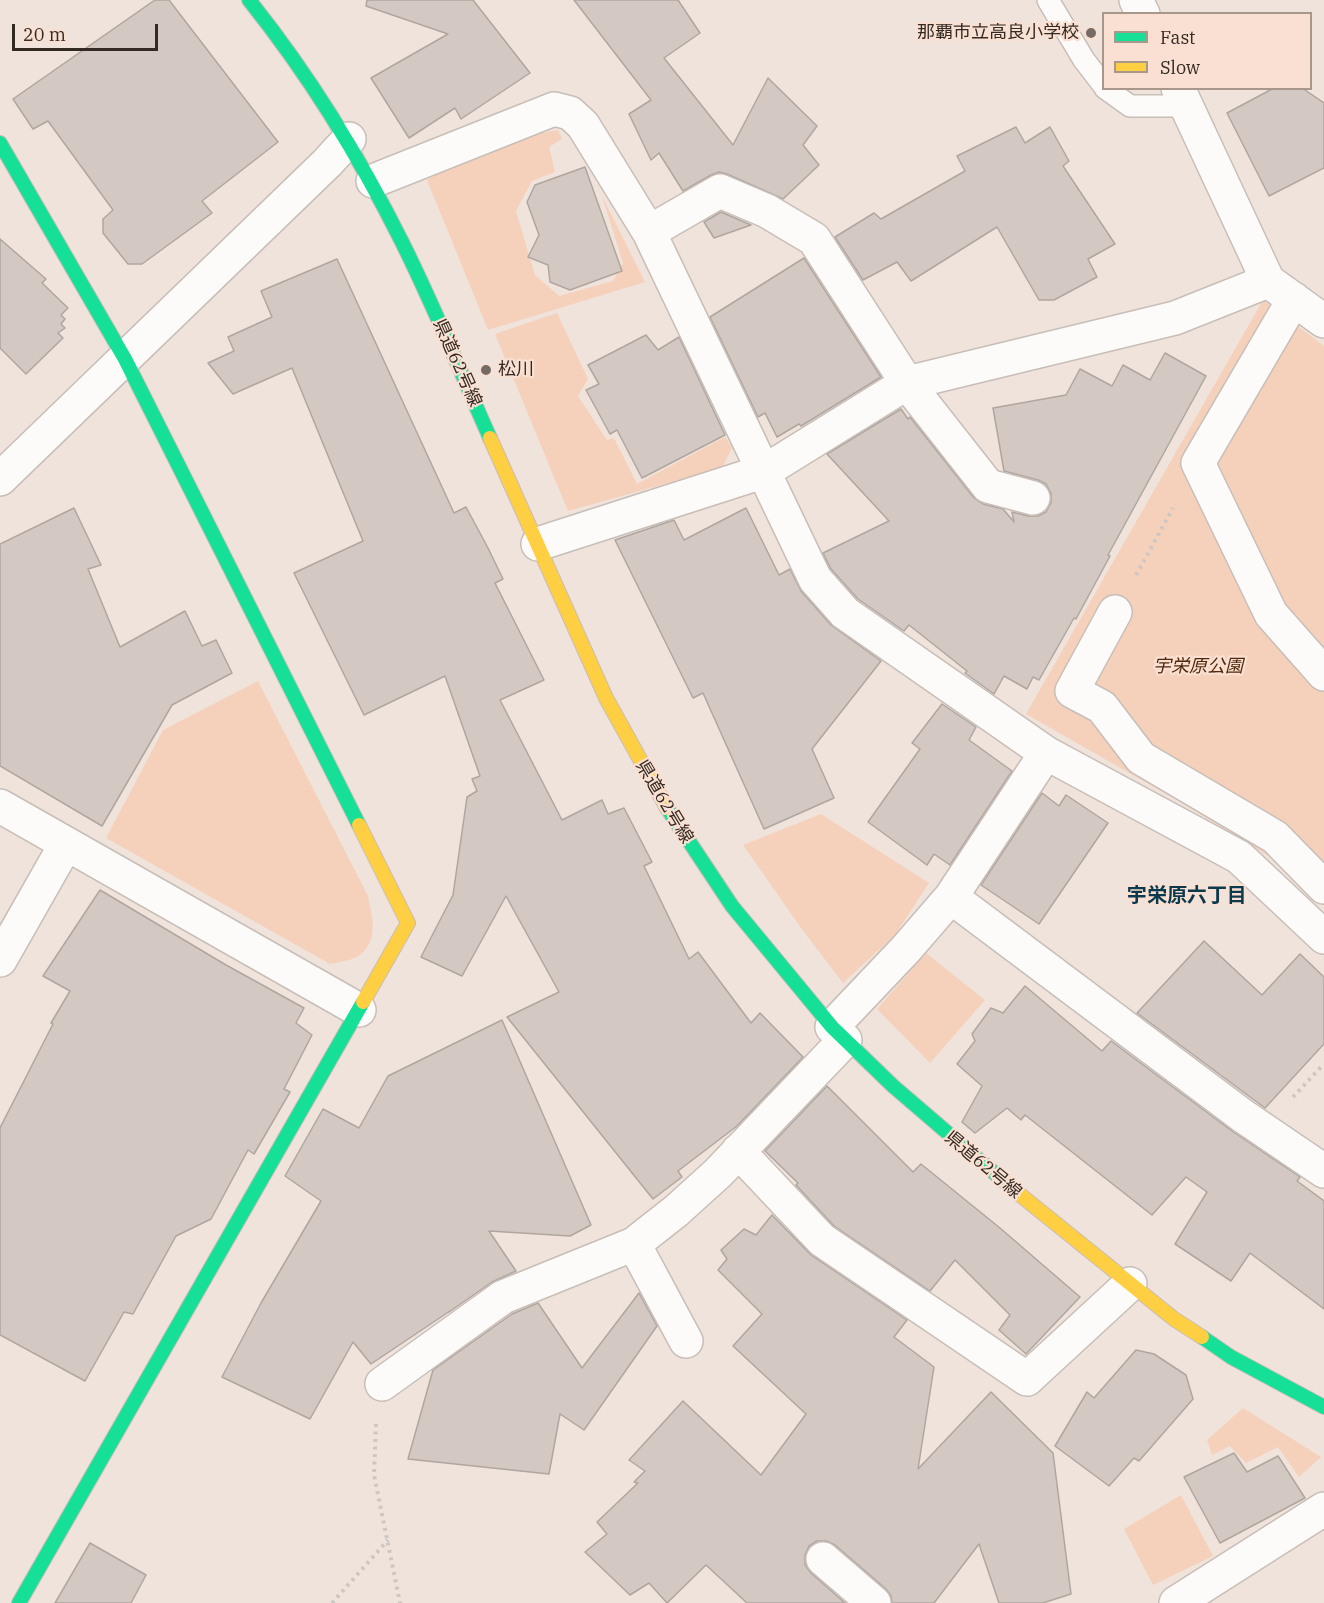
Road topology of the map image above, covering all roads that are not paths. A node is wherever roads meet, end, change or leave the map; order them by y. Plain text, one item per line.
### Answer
1 (249, 0) edge
2 (1048, 0) edge
3 (1102, 84) edge
4 (1108, 90) edge
5 (1183, 98) edge
6 (349, 139) junction
7 (0, 143) edge
8 (373, 181) junction
9 (650, 232) junction
10 (1268, 281) junction
11 (1294, 300) junction
12 (1324, 321) edge
13 (126, 359) junction
14 (907, 383) junction
15 (765, 471) junction
16 (0, 479) edge
17 (1033, 498) dead end
18 (538, 544) junction
19 (1115, 612) road end
20 (1324, 674) edge
21 (1046, 753) junction
22 (0, 806) edge
23 (66, 844) junction
24 (1324, 887) edge
25 (951, 897) junction
26 (1324, 937) edge
27 (0, 960) edge
28 (359, 1010) junction
29 (839, 1033) junction
30 (738, 1150) junction
31 (1324, 1171) edge
32 (634, 1244) junction
33 (1130, 1284) junction
34 (686, 1341) dead end
35 (382, 1384) road end
36 (1324, 1407) edge
37 (1324, 1509) edge
38 (823, 1559) dead end
39 (19, 1603) edge
40 (874, 1603) edge
41 (1176, 1603) edge

1 - 6 main road, 県道62号線
2 - 3 lane
4 - 5 lane
5 - 10 street
6 - 8 main road, 県道62号線
6 - 13 street
7 - 13 main road
8 - 9 street
8 - 18 main road, 県道62号線
9 - 14 street
9 - 15 street
10 - 11 street
10 - 14 street
11 - 12 street
11 - 20 street
13 - 16 street
13 - 28 main road
14 - 15 street
14 - 17 street
15 - 18 street
15 - 21 street
18 - 29 main road, 県道62号線
19 - 24 street
21 - 25 street
21 - 26 street
22 - 23 street
23 - 27 street
23 - 28 street
25 - 29 street
25 - 31 street
28 - 39 main road
29 - 30 street
29 - 33 main road, 県道62号線
30 - 32 street
30 - 33 street
32 - 34 street
32 - 35 street
33 - 36 main road, 県道62号線
37 - 41 street
38 - 40 street

